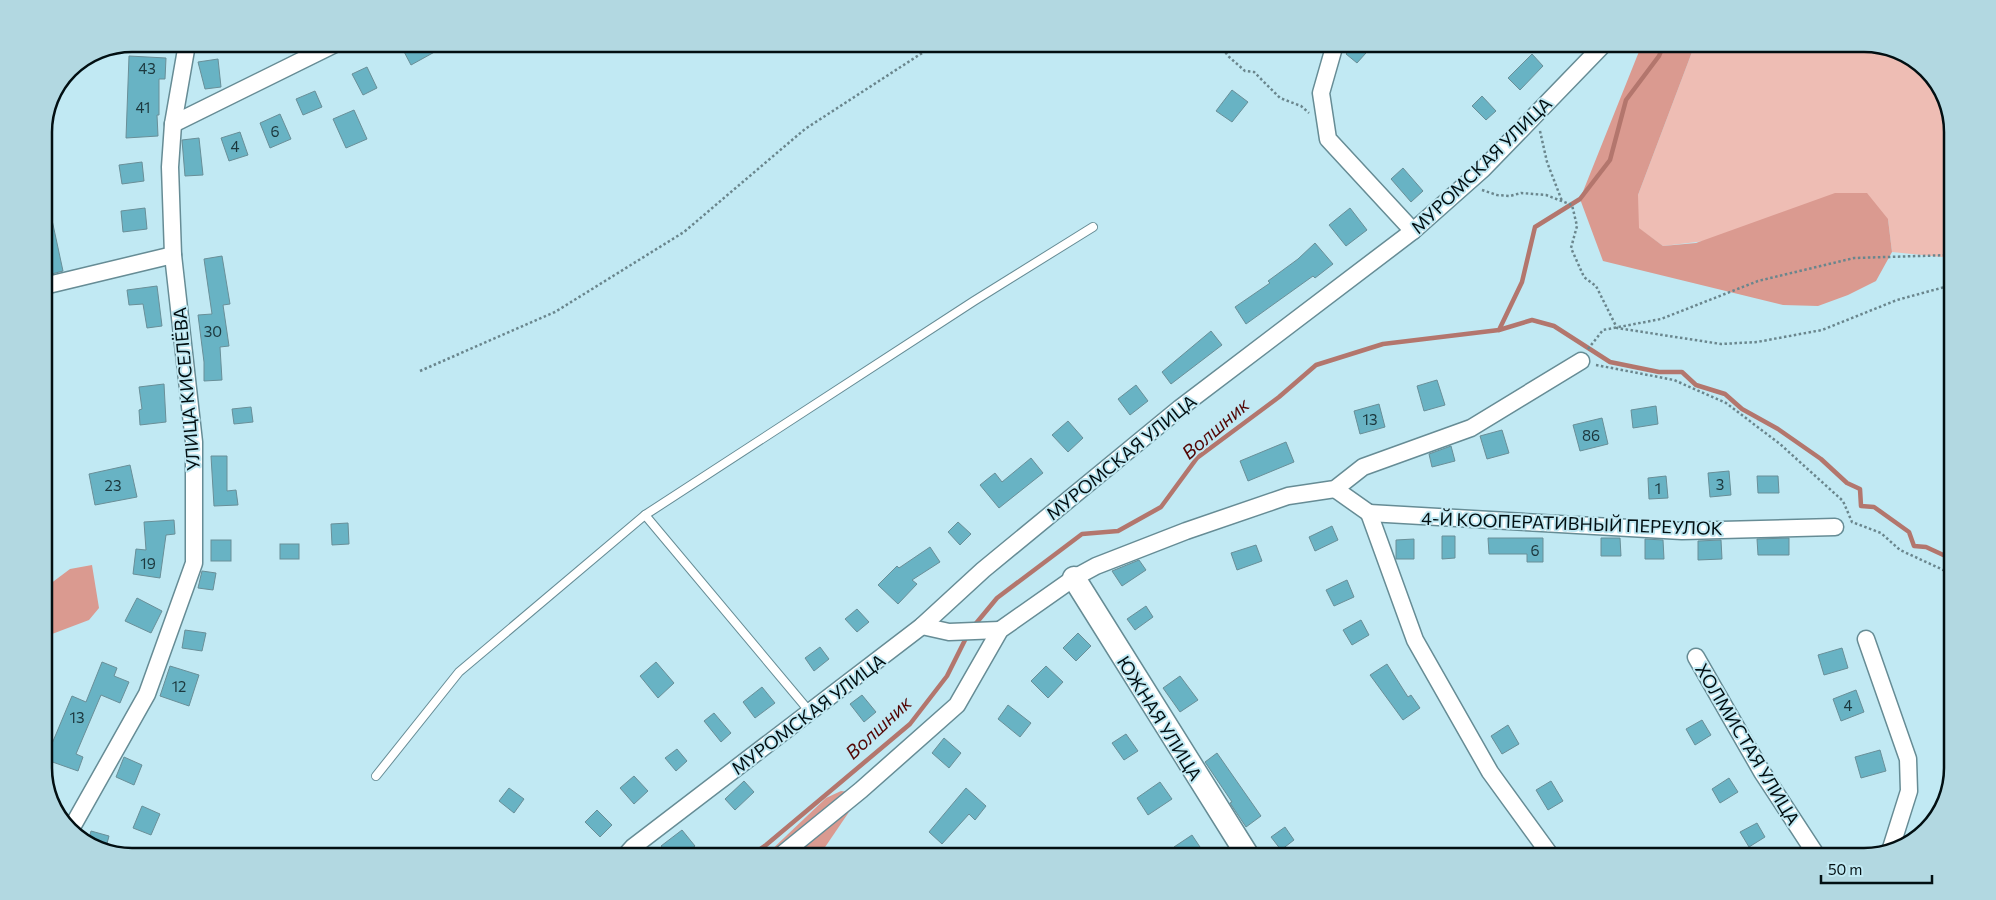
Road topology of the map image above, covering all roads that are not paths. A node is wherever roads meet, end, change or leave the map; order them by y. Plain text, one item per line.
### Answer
1 (186, 52) edge
2 (319, 52) edge
3 (1333, 52) edge
4 (1596, 52) edge
5 (173, 124) junction
6 (1093, 227) dead end
7 (1413, 231) junction
8 (173, 255) junction
9 (53, 284) edge
10 (1581, 362) road end
11 (1335, 488) junction
12 (1369, 513) junction
13 (645, 515) junction
14 (1835, 527) dead end
15 (1074, 578) junction
16 (922, 626) junction
17 (1000, 630) junction
18 (1866, 639) dead end
19 (1696, 657) dead end
20 (810, 712) junction
21 (376, 776) dead end
22 (74, 822) edge
23 (1893, 842) edge
24 (632, 848) edge
25 (790, 848) edge
26 (1243, 848) edge
27 (1545, 848) edge
28 (1811, 848) edge

1 - 5 street, УЛИЦА КИСЕЛЁВА
2 - 5 street
3 - 7 street
4 - 7 street, МУРОМСКАЯ УЛИЦА
5 - 8 street, УЛИЦА КИСЕЛЁВА
6 - 13 lane
7 - 16 street, МУРОМСКАЯ УЛИЦА
8 - 9 street
8 - 22 street, УЛИЦА КИСЕЛЁВА
10 - 11 street
11 - 12 street
11 - 15 street
12 - 14 street, 4-Й КООПЕРАТИВНЫЙ ПЕРЕУЛОК
12 - 27 street
13 - 20 lane
13 - 21 lane
15 - 17 street
15 - 26 street, ЮЖНАЯ УЛИЦА
16 - 17 street
16 - 20 street, МУРОМСКАЯ УЛИЦА
17 - 25 street
18 - 23 street
19 - 28 street, ХОЛМИСТАЯ УЛИЦА
20 - 24 street, МУРОМСКАЯ УЛИЦА

